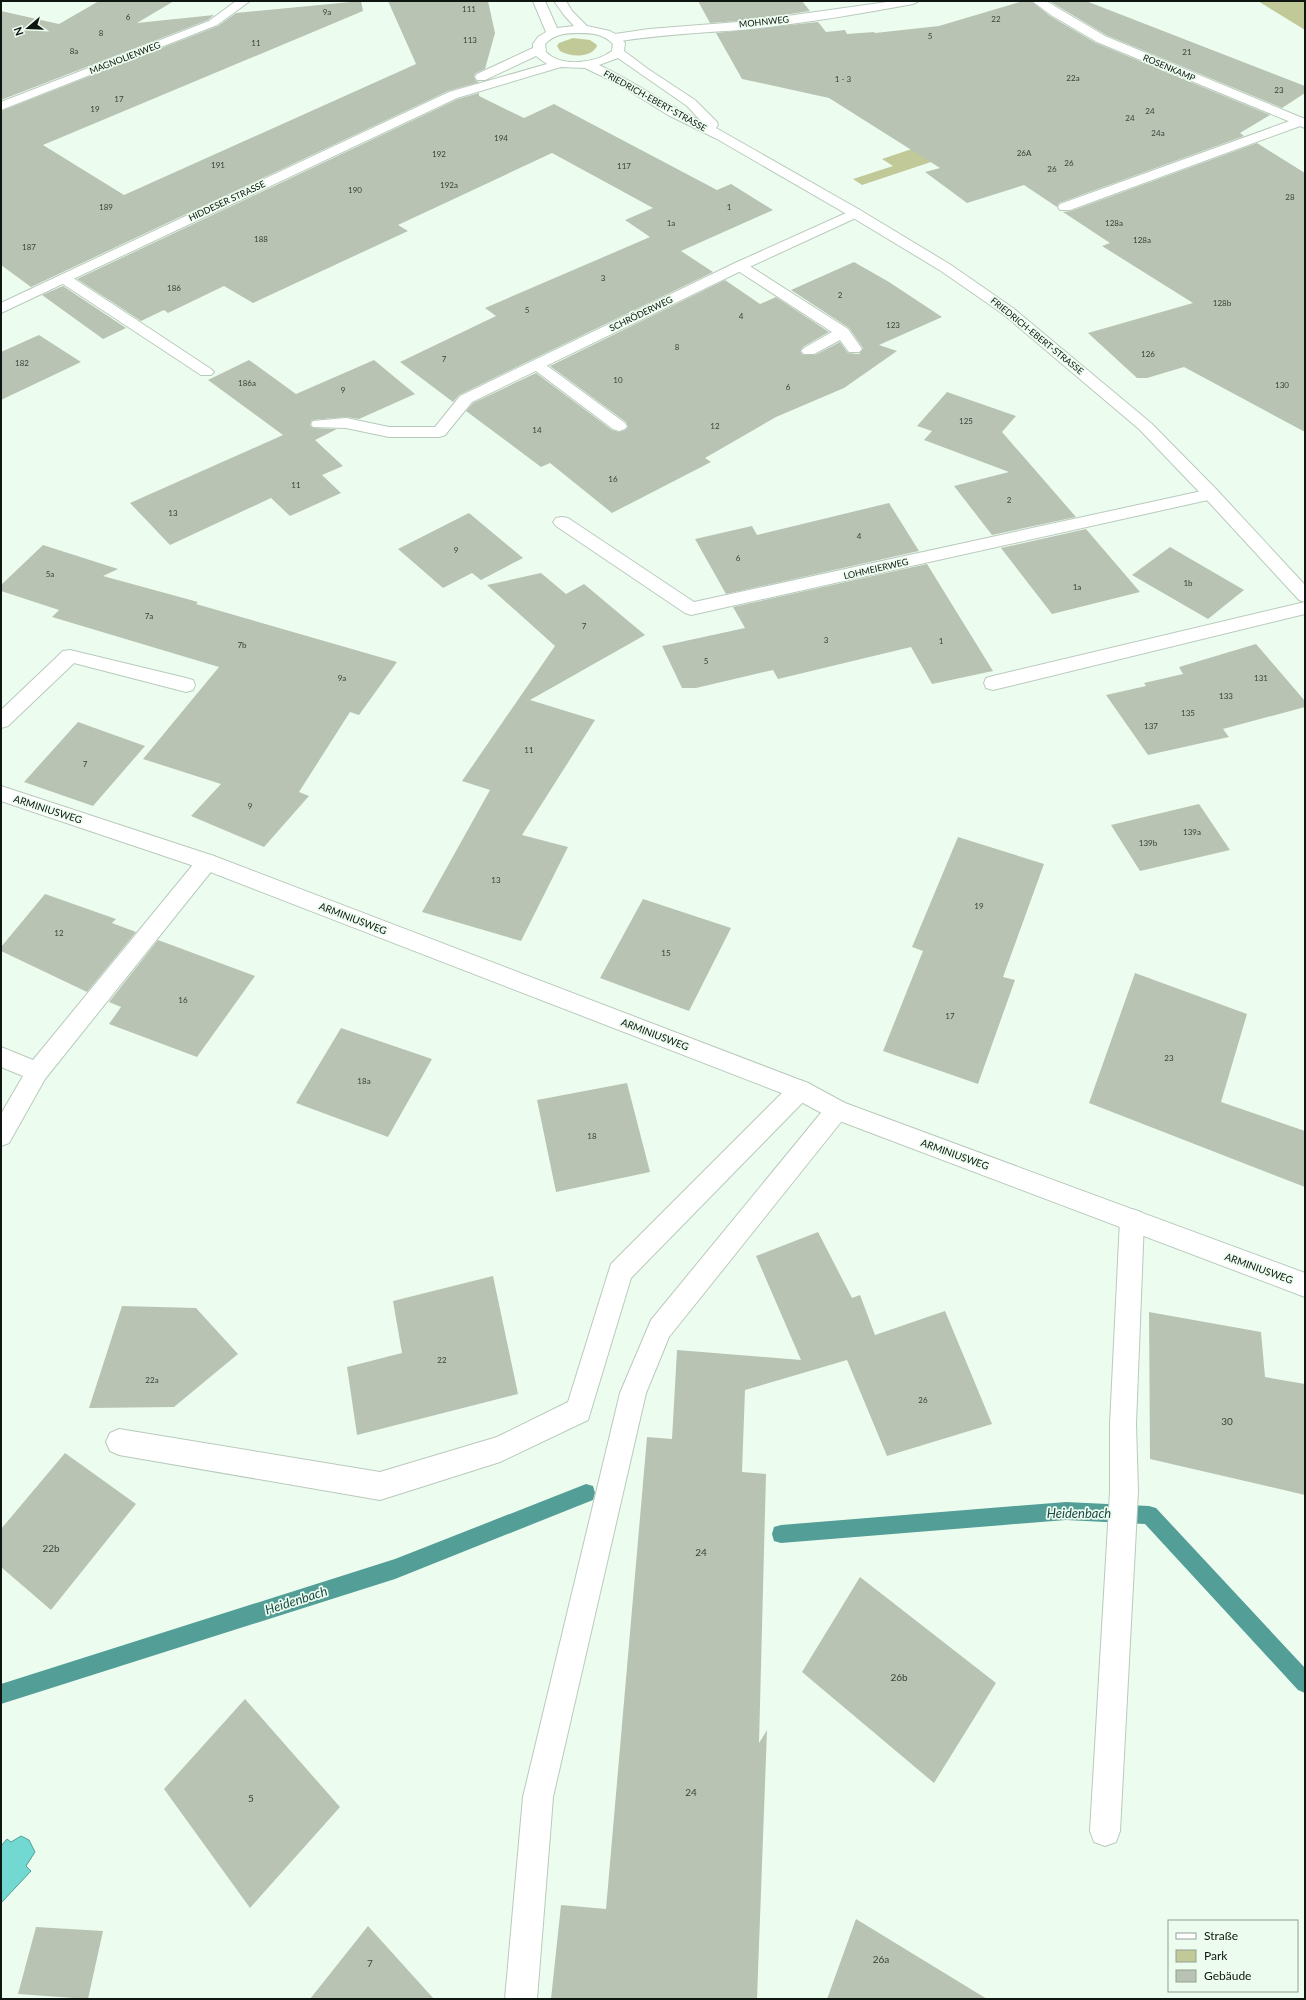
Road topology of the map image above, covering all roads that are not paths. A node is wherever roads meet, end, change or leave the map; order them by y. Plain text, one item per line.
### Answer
1 (244, 1) edge
2 (539, 1) edge
3 (560, 1) edge
4 (913, 1) edge
5 (1038, 1) edge
6 (584, 29) junction
7 (553, 33) junction
8 (615, 38) junction
9 (539, 50) junction
10 (618, 52) junction
11 (559, 64) junction
12 (588, 65) junction
13 (453, 95) junction
14 (1, 106) edge
15 (1302, 123) edge
16 (722, 136) junction
17 (1065, 207) dead end
18 (855, 213) junction
19 (740, 266) junction
20 (65, 279) junction
21 (1, 309) edge
22 (843, 332) junction
23 (854, 348) dead end
24 (809, 351) dead end
25 (537, 365) junction
26 (206, 372) dead end
27 (319, 424) dead end
28 (619, 426) dead end
29 (1211, 494) junction
30 (562, 522) dead end
31 (1305, 596) edge
32 (1305, 608) edge
33 (992, 683) dead end
34 (186, 685) dead end
35 (1, 721) edge
36 (1, 793) edge
37 (207, 862) junction
38 (1, 1057) edge
39 (37, 1072) junction
40 (800, 1090) junction
41 (837, 1110) junction
42 (1, 1136) edge
43 (1132, 1220) junction
44 (1305, 1285) edge
45 (119, 1442) dead end
46 (1105, 1830) dead end
47 (521, 1999) edge

1 - 14 street, MAGNOLIENWEG
2 - 7 street
3 - 6 street
4 - 8 street, MOHNWEG
5 - 15 street, ROSENKAMP
6 - 7 street
6 - 8 street
7 - 9 street
8 - 10 street
9 - 11 street
9 - 13 street, HIDDESER STRASSE
10 - 12 street
10 - 16 street, FRIEDRICH-EBERT-STRASSE
11 - 12 street
11 - 13 street, HIDDESER STRASSE
12 - 16 street, FRIEDRICH-EBERT-STRASSE
13 - 20 street, HIDDESER STRASSE
15 - 17 street
16 - 18 street, FRIEDRICH-EBERT-STRASSE
18 - 19 street, SCHRÖDERWEG
18 - 29 street, FRIEDRICH-EBERT-STRASSE
19 - 22 street
19 - 25 street, SCHRÖDERWEG
20 - 21 street, HIDDESER STRASSE
20 - 26 street
22 - 23 street
22 - 24 street
25 - 27 street, SCHRÖDERWEG
25 - 28 street
29 - 30 street, LOHMEIERWEG
29 - 31 street, FRIEDRICH-EBERT-STRASSE
32 - 33 street
34 - 35 street
36 - 37 street, ARMINIUSWEG
37 - 39 street
37 - 40 street, ARMINIUSWEG
38 - 39 street
39 - 42 street
40 - 41 street, ARMINIUSWEG
40 - 45 street
41 - 43 street, ARMINIUSWEG
41 - 47 street
43 - 44 street, ARMINIUSWEG
43 - 46 street

